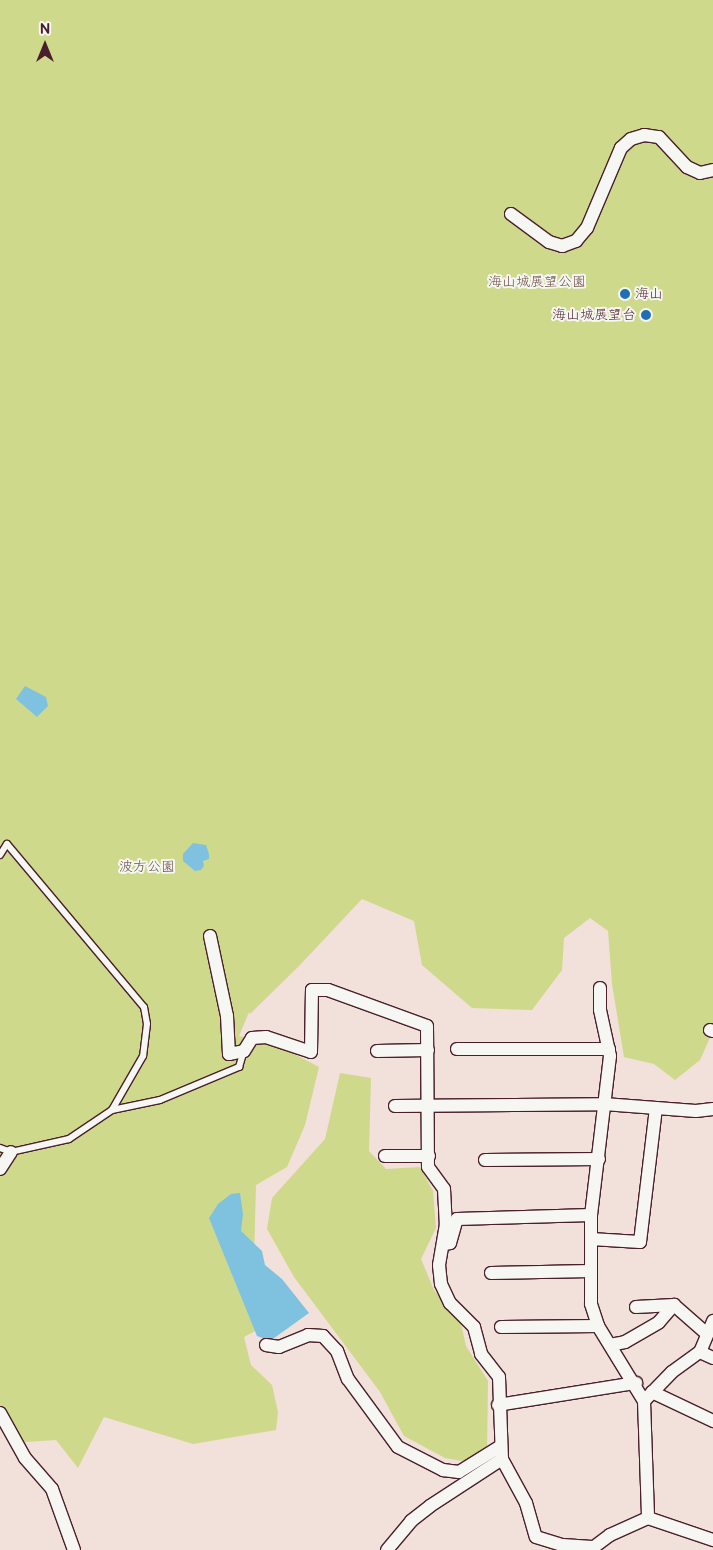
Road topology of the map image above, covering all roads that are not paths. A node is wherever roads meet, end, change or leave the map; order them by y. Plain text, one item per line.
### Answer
1 (713, 170) edge
2 (511, 214) dead end
3 (0, 855) edge
4 (210, 936) dead end
5 (600, 988) dead end
6 (457, 1049) dead end
7 (609, 1049) junction
8 (428, 1050) junction
9 (244, 1051) junction
10 (377, 1051) dead end
11 (604, 1104) junction
12 (395, 1106) dead end
13 (430, 1106) junction
14 (656, 1108) junction
15 (713, 1109) edge
16 (112, 1110) junction
17 (6, 1150) edge
18 (385, 1156) dead end
19 (429, 1156) junction
20 (599, 1159) junction
21 (484, 1160) dead end
22 (0, 1169) edge
23 (591, 1215) junction
24 (591, 1239) junction
25 (442, 1245) junction
26 (591, 1271) junction
27 (491, 1273) dead end
28 (674, 1305) junction
29 (636, 1307) dead end
30 (713, 1321) edge
31 (598, 1326) junction
32 (501, 1327) dead end
33 (707, 1334) junction
34 (266, 1345) dead end
35 (610, 1346) junction
36 (700, 1352) junction
37 (713, 1358) edge
38 (636, 1383) junction
39 (648, 1397) junction
40 (498, 1405) junction
41 (0, 1413) edge
42 (713, 1421) edge
43 (501, 1446) junction
44 (502, 1459) junction
45 (648, 1518) junction
46 (713, 1540) edge
47 (591, 1548) edge
48 (74, 1550) edge
49 (387, 1550) edge

1 - 2 street
3 - 16 lane
4 - 9 street
5 - 7 street
6 - 7 street
7 - 11 street
8 - 9 street
8 - 10 street
8 - 13 street
9 - 16 lane
11 - 13 street
11 - 14 street
11 - 20 street
12 - 13 street
13 - 19 street
14 - 15 street
14 - 24 street
16 - 17 lane
17 - 22 street
18 - 19 street
19 - 25 street
20 - 21 street
20 - 23 street
23 - 24 street
23 - 25 street
24 - 26 street
25 - 40 street
26 - 27 street
26 - 31 street
28 - 29 street
28 - 33 street
28 - 35 street
30 - 33 street
31 - 32 street
31 - 35 street
33 - 36 street
34 - 43 street
35 - 38 street
36 - 37 street
36 - 39 street
38 - 39 street
38 - 40 street
39 - 42 street
39 - 45 street
40 - 43 street
41 - 48 street
43 - 44 street
44 - 47 street
44 - 49 street
45 - 46 street
45 - 47 street

